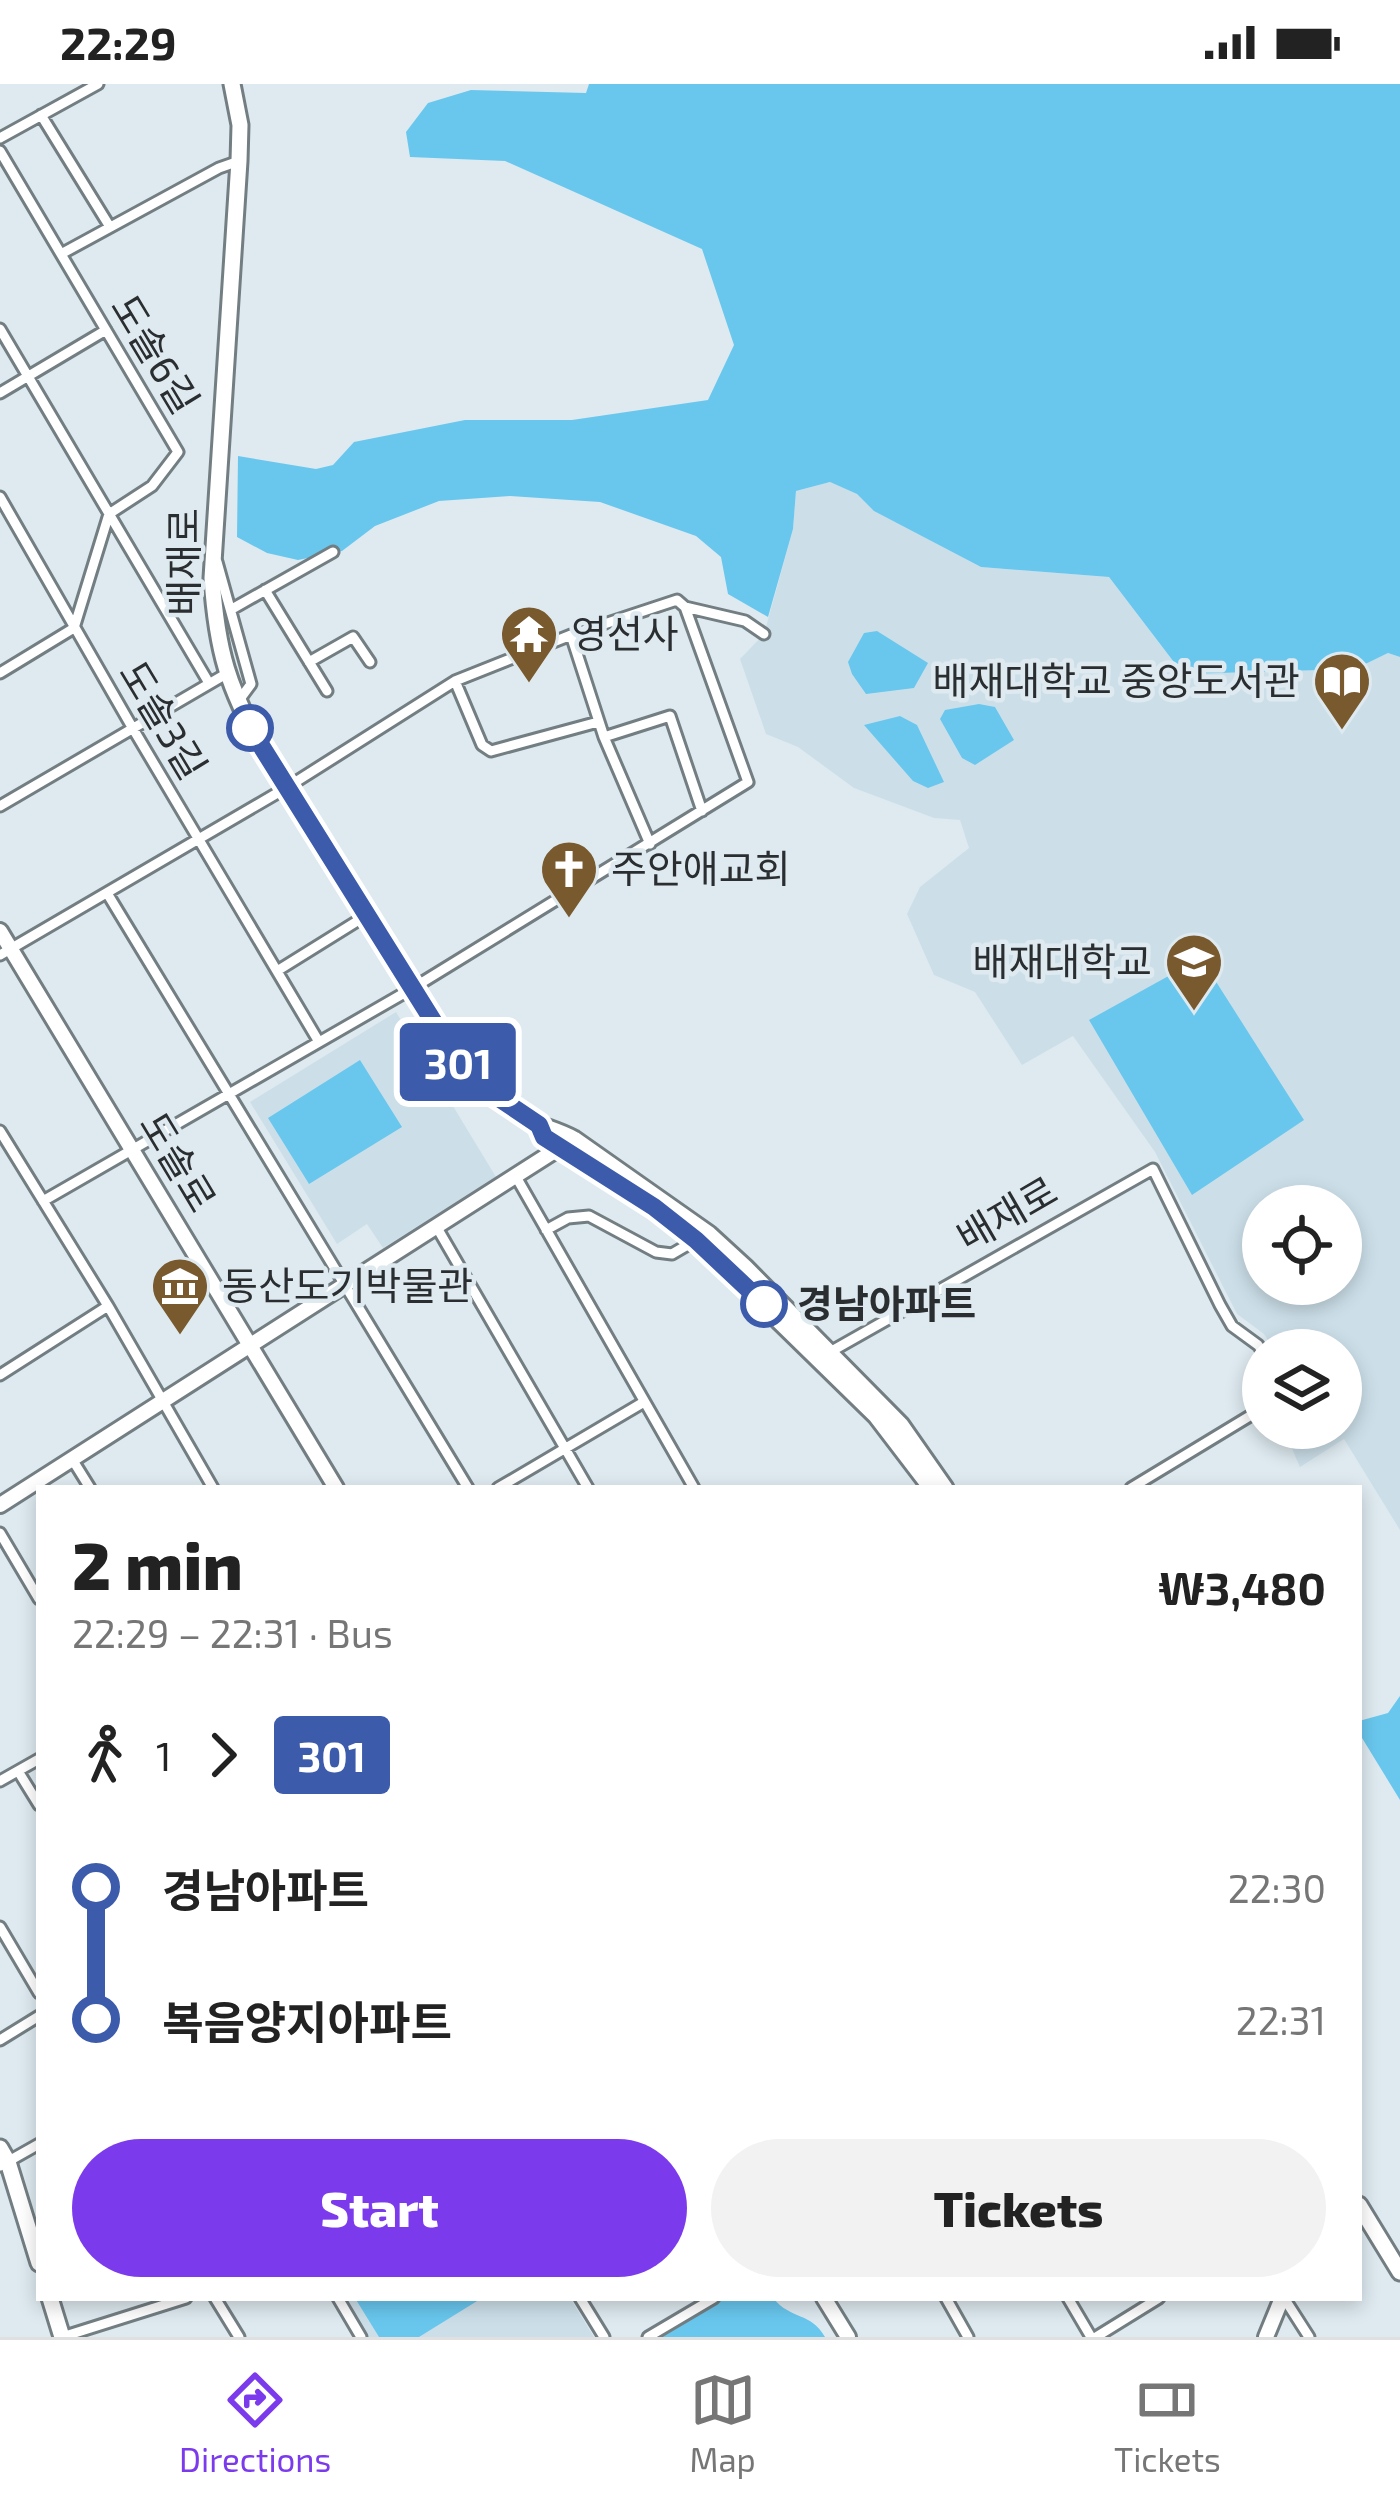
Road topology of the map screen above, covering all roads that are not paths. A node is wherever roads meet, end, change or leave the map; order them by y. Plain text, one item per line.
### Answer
1 (97, 84) edge
2 (232, 84) edge
3 (41, 116) junction
4 (0, 138) edge
5 (0, 152) edge
6 (238, 161) junction
7 (110, 227) junction
8 (61, 254) junction
9 (0, 329) edge
10 (106, 330) junction
11 (28, 375) junction
12 (0, 393) edge
13 (0, 497) edge
14 (109, 514) junction
15 (5, 519) edge
16 (212, 548) junction
17 (333, 552) dead end
18 (266, 590) junction
19 (685, 607) junction
20 (232, 609) junction
21 (74, 628) junction
22 (764, 634) dead end
23 (571, 635) junction
24 (309, 662) junction
25 (370, 662) dead end
26 (0, 673) edge
27 (226, 674) junction
28 (455, 681) junction
29 (209, 682) junction
30 (327, 691) dead end
31 (237, 703) junction
32 (598, 722) junction
33 (132, 727) junction
34 (604, 737) junction
35 (286, 788) junction
36 (0, 806) edge
37 (702, 811) junction
38 (199, 838) junction
39 (650, 844) junction
40 (106, 893) junction
41 (367, 916) junction
42 (0, 931) edge
43 (5, 952) edge
44 (277, 971) junction
45 (413, 988) junction
46 (320, 1042) junction
47 (228, 1095) junction
48 (0, 1131) edge
49 (567, 1143) junction
50 (132, 1150) junction
51 (515, 1175) junction
52 (43, 1201) junction
53 (436, 1226) junction
54 (546, 1230) junction
55 (696, 1240) junction
56 (741, 1272) junction
57 (343, 1285) junction
58 (108, 1306) junction
59 (1242, 1333) edge
60 (250, 1345) junction
61 (825, 1356) junction
62 (0, 1376) edge
63 (163, 1400) junction
64 (644, 1402) junction
65 (1242, 1421) edge
66 (896, 1429) junction
67 (565, 1448) junction
68 (72, 1459) junction
69 (88, 1485) edge
70 (211, 1485) edge
71 (334, 1485) edge
72 (466, 1485) edge
73 (503, 1485) edge
74 (586, 1485) edge
75 (692, 1485) edge
76 (925, 1485) edge
77 (943, 1485) edge
78 (1136, 1485) edge
79 (0, 1505) edge
80 (0, 1533) edge
81 (36, 1594) edge
82 (36, 1761) edge
83 (18, 1771) junction
84 (0, 1781) edge
85 (36, 1800) edge
86 (0, 1927) edge
87 (36, 1988) edge
88 (36, 2018) edge
89 (0, 2040) edge
90 (36, 2145) edge
91 (3, 2159) edge
92 (1362, 2210) edge
93 (36, 2254) edge
94 (1400, 2272) edge
95 (51, 2301) edge
96 (176, 2301) edge
97 (217, 2301) edge
98 (340, 2301) edge
99 (582, 2301) edge
100 (826, 2301) edge
101 (948, 2301) edge
102 (1070, 2301) edge
103 (1154, 2301) edge
104 (1282, 2301) edge
105 (1285, 2301) edge
106 (695, 2303) edge
107 (62, 2337) edge
108 (239, 2337) edge
109 (361, 2337) edge
110 (604, 2337) edge
111 (648, 2337) edge
112 (848, 2337) edge
113 (968, 2337) edge
114 (1094, 2337) edge
115 (1266, 2337) edge
116 (1309, 2337) edge

1 - 3 street
2 - 6 main road, 배재로
3 - 4 street
3 - 7 street
5 - 8 street, 도솔6길
6 - 7 street
6 - 16 main road, 배재로
7 - 8 street
8 - 10 street, 도솔6길
9 - 11 street
10 - 11 street
10 - 14 street, 도솔6길
11 - 12 street
11 - 14 street
13 - 15 street, 도솔3길
14 - 21 street
14 - 29 street
15 - 21 street, 도솔3길
16 - 20 street
16 - 27 main road, 배재로
17 - 18 street, 배재로
18 - 20 street, 배재로
18 - 24 street, 배재로
19 - 22 street
19 - 23 street
19 - 37 street
20 - 31 street
21 - 26 street
21 - 33 street, 도솔3길
23 - 28 street
23 - 32 street
24 - 25 street
24 - 30 street, 배재로
27 - 29 street
27 - 31 main road, 배재로
28 - 32 street
28 - 35 street
29 - 33 street
31 - 35 main road, 배재로
32 - 34 street
33 - 36 street
33 - 38 street, 도솔3길
34 - 37 street
34 - 39 street
35 - 38 street
35 - 41 main road, 배재로
37 - 39 street
38 - 40 street
38 - 44 street, 도솔3길
39 - 45 street
40 - 43 street
40 - 47 street
41 - 44 street
41 - 45 main road, 배재로
42 - 43 street, 도솔로
43 - 50 street, 도솔로
44 - 46 street, 도솔3길
45 - 46 street
45 - 49 main road, 배재로
46 - 47 street
47 - 50 street
47 - 57 street
48 - 52 street
49 - 51 street
49 - 55 main road, 배재로
49 - 56 main road, 배재로
50 - 52 street
50 - 60 street, 도솔로
51 - 53 street
51 - 54 street
52 - 58 street
53 - 57 street
53 - 67 street
54 - 55 street
54 - 64 street
55 - 56 main road, 배재로
56 - 61 main road, 배재로
57 - 60 street
57 - 72 street
58 - 62 street
58 - 63 street
59 - 61 street, 배재로
60 - 63 street
60 - 71 street, 도솔로
61 - 66 main road, 배재로
63 - 68 street
63 - 70 street
64 - 67 street
64 - 75 street
65 - 78 street
66 - 76 main road, 배재로
66 - 77 main road, 배재로
67 - 73 street
67 - 74 street
68 - 69 street
68 - 79 street
80 - 81 street
82 - 83 street
83 - 84 street
83 - 85 street
86 - 87 street
88 - 89 street
90 - 91 street
91 - 93 main road
92 - 94 main road
95 - 107 main road
96 - 107 street
97 - 108 street
98 - 109 street
99 - 110 street
100 - 112 street
101 - 113 street
102 - 114 street
103 - 114 street
104 - 115 street
105 - 116 street
106 - 111 street

